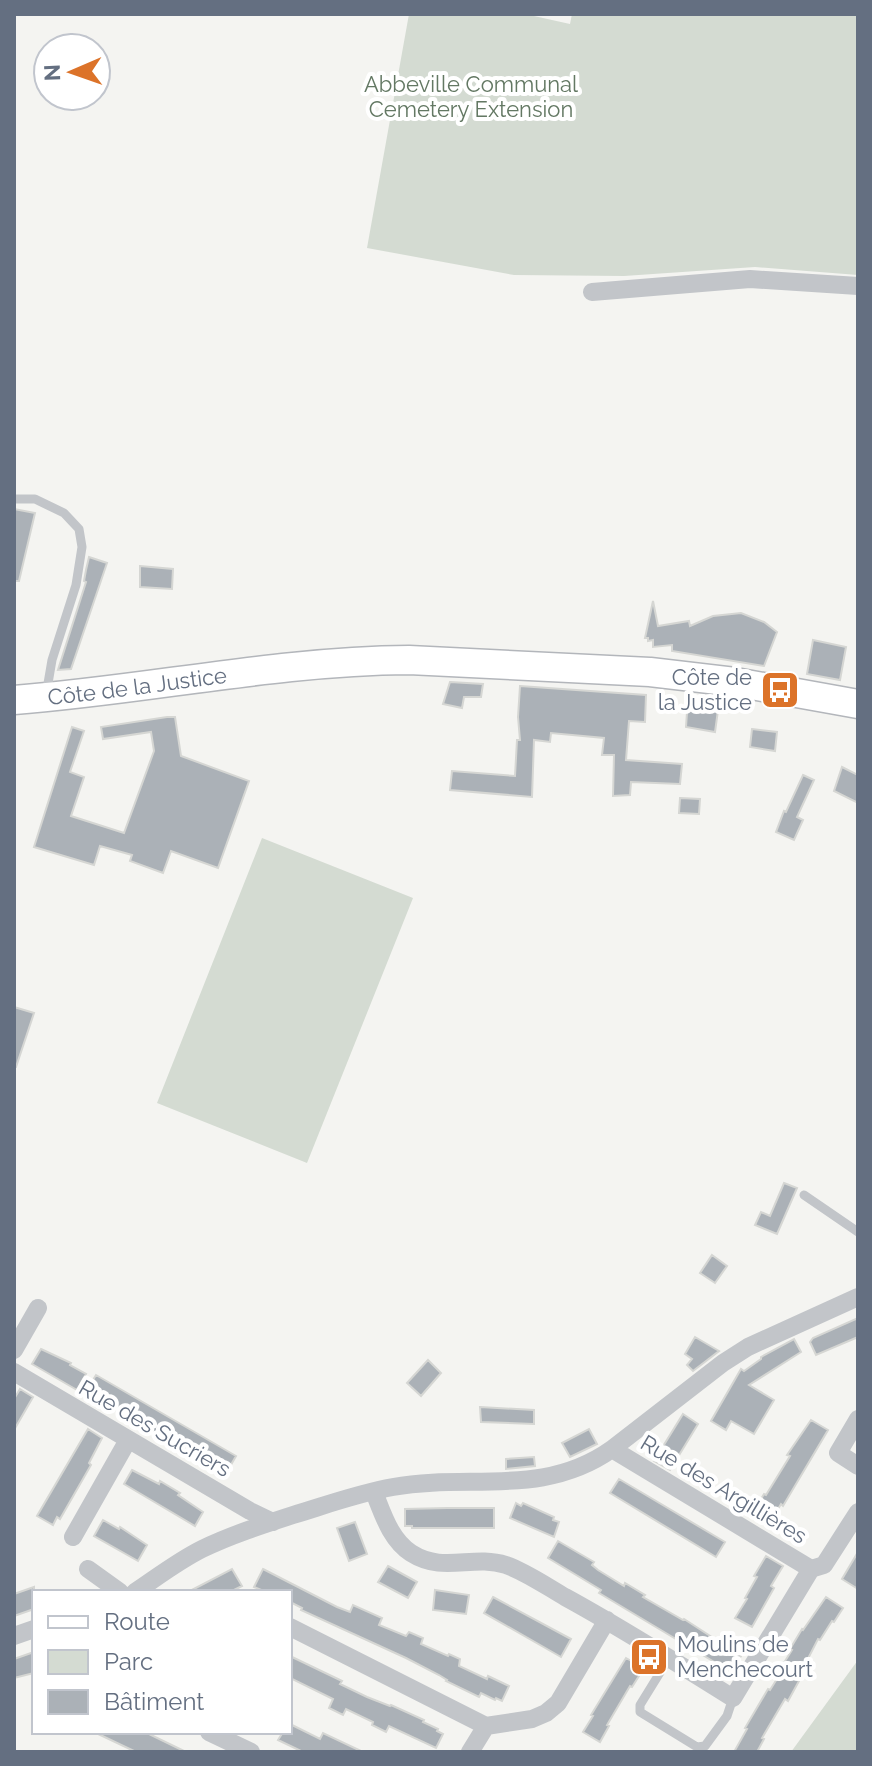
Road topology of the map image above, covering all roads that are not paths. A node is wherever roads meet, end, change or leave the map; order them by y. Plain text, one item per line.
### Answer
1 (858, 286) edge
2 (592, 292) dead end
3 (14, 499) edge
4 (27, 699) edge
5 (858, 704) edge
6 (804, 1195) dead end
7 (858, 1232) edge
8 (858, 1297) edge
9 (38, 1308) dead end
10 (14, 1350) edge
11 (14, 1372) edge
12 (858, 1419) edge
13 (128, 1440) junction
14 (612, 1449) junction
15 (858, 1466) edge
16 (374, 1492) junction
17 (858, 1512) edge
18 (273, 1522) junction
19 (73, 1537) dead end
20 (88, 1569) dead end
21 (811, 1569) junction
22 (117, 1590) edge
23 (138, 1590) edge
24 (607, 1620) junction
25 (292, 1628) edge
26 (669, 1658) junction
27 (733, 1698) junction
28 (486, 1726) junction
29 (213, 1734) edge
30 (251, 1752) edge
31 (470, 1752) edge

1 - 2 street
3 - 4 lane
4 - 5 main road, Côte de la Justice
6 - 7 lane
8 - 14 street, Rue des Argillières
9 - 10 street
11 - 13 street, Rue des Sucriers
12 - 15 street
13 - 18 street, Rue des Sucriers
13 - 19 street
14 - 16 street, Rue des Argillières
14 - 21 street, Rue des Argillières
16 - 18 street, Rue des Argillières
16 - 24 street
17 - 21 street
18 - 23 street, Rue des Argillières
20 - 22 street
21 - 27 street
24 - 26 street
24 - 28 street
25 - 28 street
26 - 27 street
26 - 27 lane
28 - 31 street
29 - 30 street

